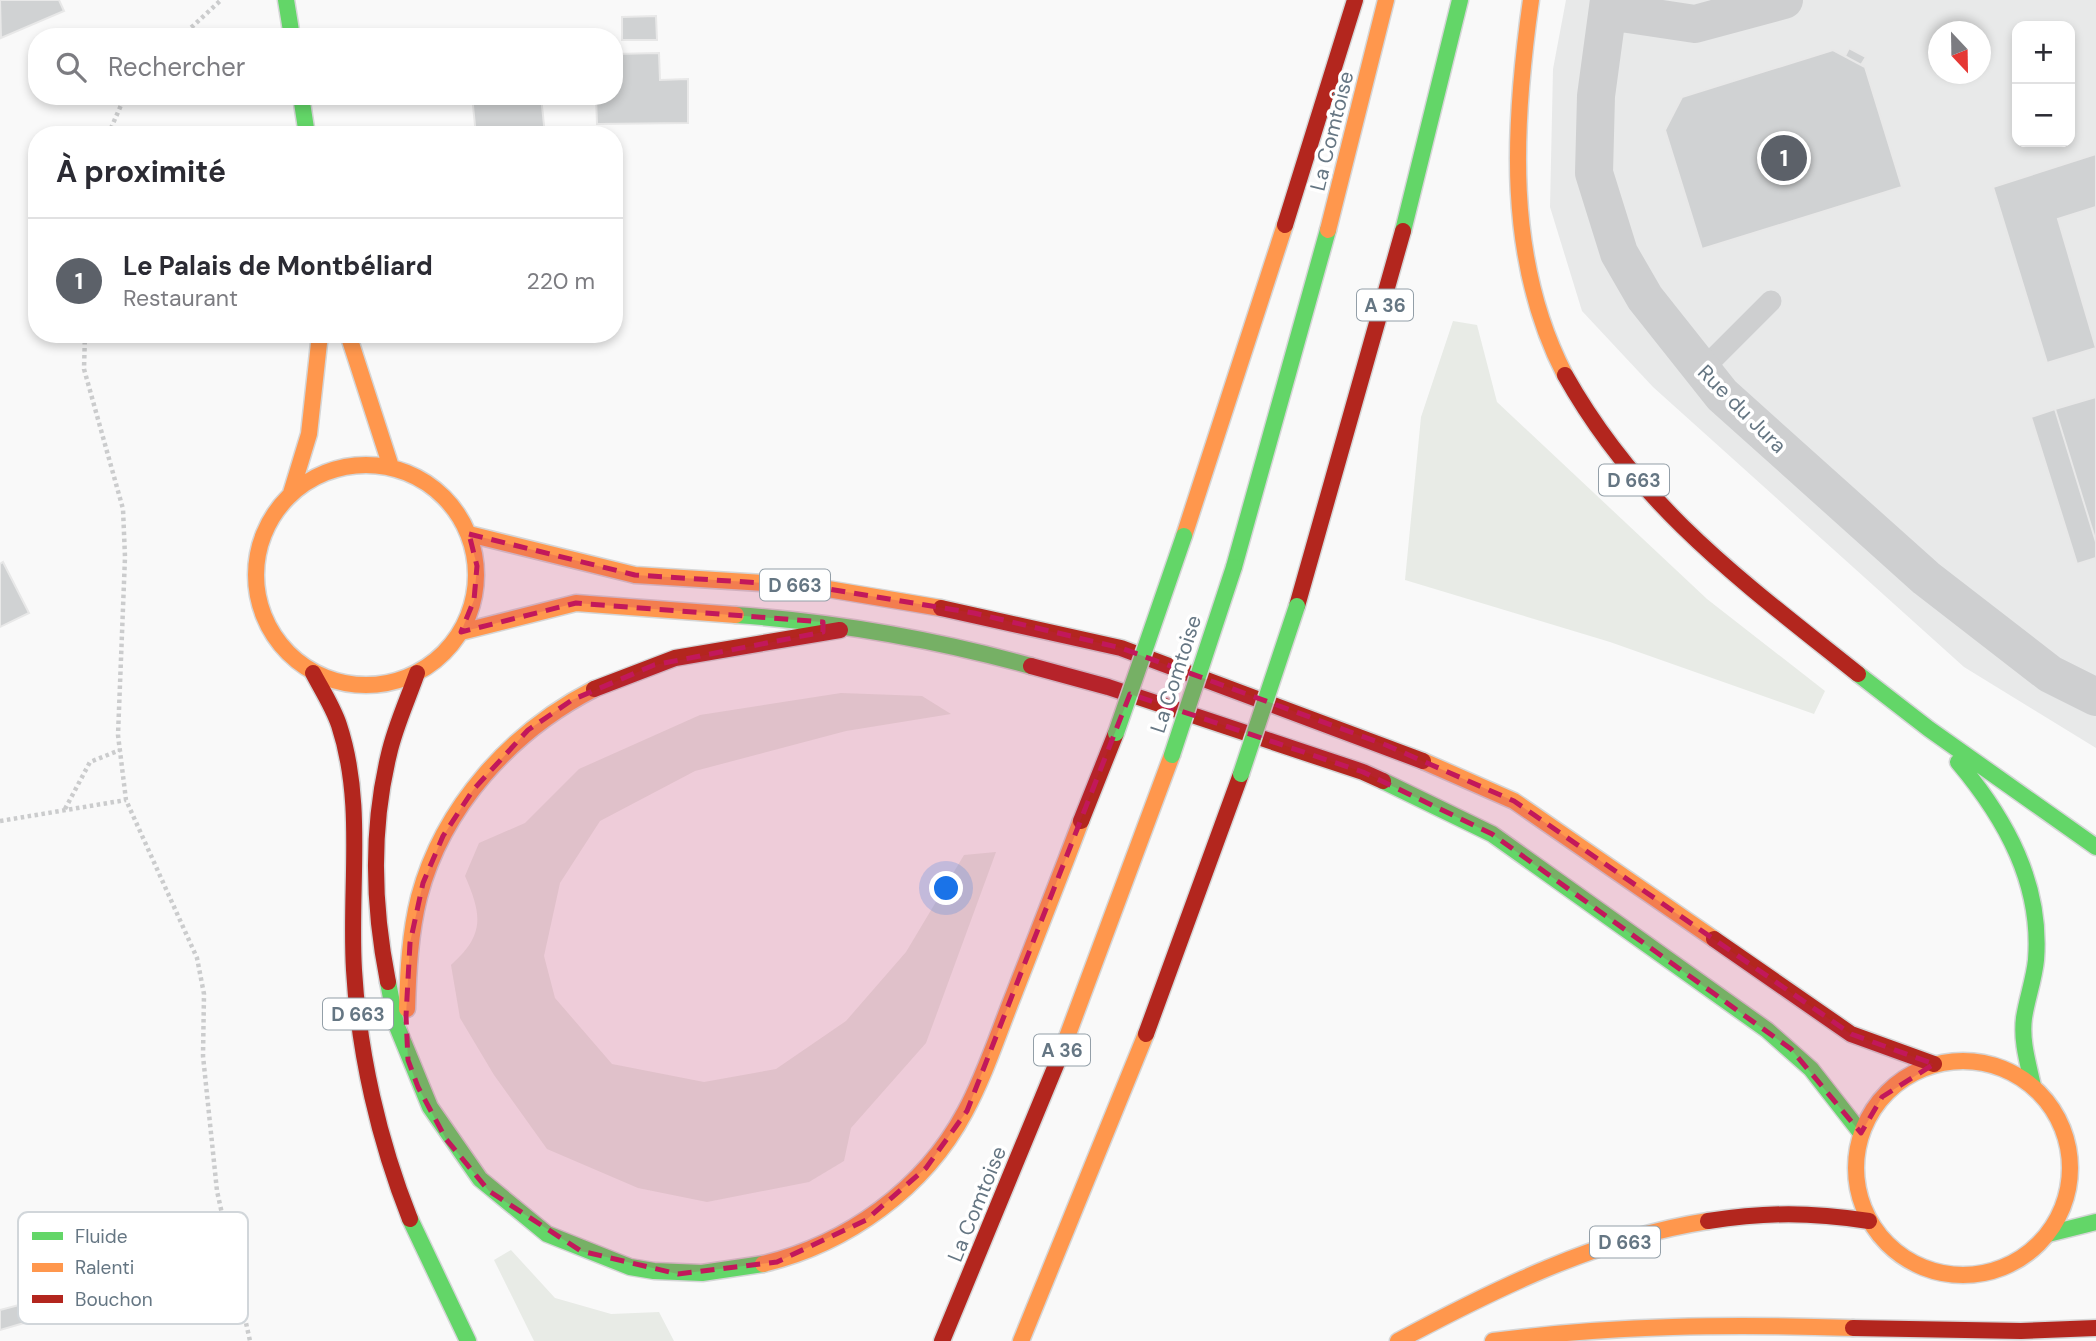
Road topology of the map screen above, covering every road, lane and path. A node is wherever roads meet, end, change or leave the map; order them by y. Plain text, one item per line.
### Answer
1 (220, 0) edge
2 (286, 0) edge
3 (1355, 0) edge
4 (1386, 0) edge
5 (1460, 0) edge
6 (1531, 0) edge
7 (1784, 0) edge
8 (1609, 5) edge
9 (190, 28) edge
10 (291, 28) edge
11 (121, 105) edge
12 (302, 105) edge
13 (112, 126) edge
14 (306, 126) edge
15 (1771, 301) dead end
16 (85, 343) edge
17 (319, 343) edge
18 (351, 343) edge
19 (1702, 371) junction
20 (391, 467) junction
21 (291, 493) junction
22 (469, 534) junction
23 (839, 630) junction
24 (461, 632) junction
25 (313, 673) junction
26 (417, 673) junction
27 (2096, 697) edge
28 (1928, 728) junction
29 (120, 750) junction
30 (126, 800) junction
31 (65, 808) junction
32 (0, 821) edge
33 (2096, 847) edge
34 (408, 1060) junction
35 (1934, 1065) junction
36 (2033, 1086) junction
37 (2064, 1130) junction
38 (1861, 1133) junction
39 (2088, 1145) dead end
40 (222, 1212) edge
41 (1869, 1221) junction
42 (2096, 1222) edge
43 (2048, 1234) junction
44 (2096, 1328) edge
45 (1751, 1333) edge
46 (468, 1341) edge
47 (942, 1341) edge
48 (1020, 1341) edge
49 (1398, 1341) edge
50 (1493, 1341) edge

1 - 9 path
2 - 10 main road
3 - 34 main road, bridge
4 - 47 main road, La Comtoise / A 36, bridge
5 - 48 main road, A 36, bridge
6 - 28 main road, D 663
7 - 8 street
8 - 19 street, Rue du Jura
11 - 13 path
12 - 14 main road
15 - 19 lane
16 - 29 path
17 - 21 main road
18 - 20 main road
19 - 27 street, Rue du Jura
20 - 21 main road
20 - 22 main road
21 - 25 main road
22 - 24 main road
22 - 35 main road, D 663
23 - 24 main road, D 663
23 - 34 main road
23 - 38 main road, D 663
24 - 26 main road
25 - 26 main road
25 - 46 main road, D 663
26 - 34 main road, D 663
28 - 33 main road, D 663
28 - 36 main road, D 663
29 - 30 path
29 - 31 path
30 - 31 path
30 - 40 path
31 - 32 path
35 - 36 main road
35 - 38 main road
36 - 37 main road
37 - 39 main road
37 - 43 main road
38 - 41 main road
41 - 43 main road
41 - 49 main road, D 663
42 - 43 main road
44 - 45 main road
45 - 50 main road

